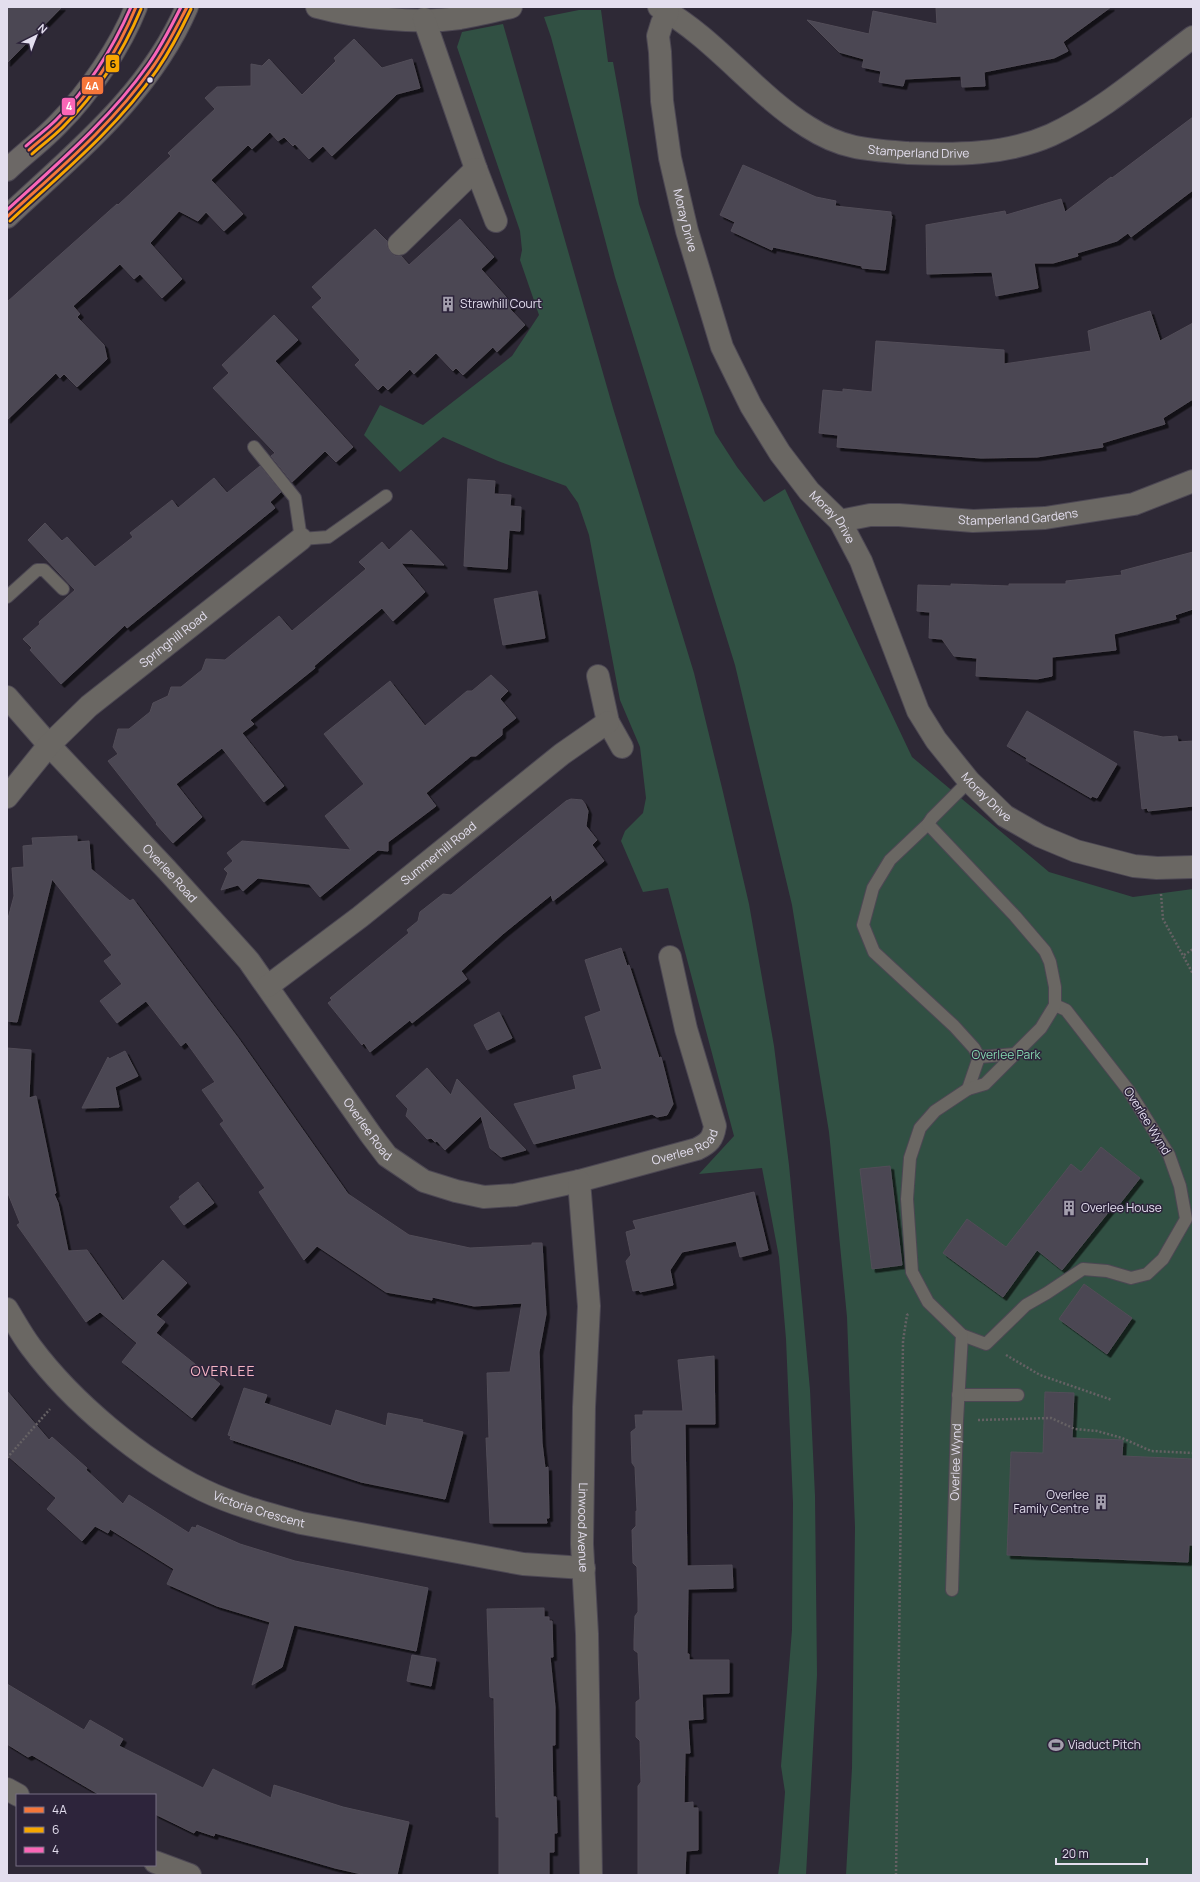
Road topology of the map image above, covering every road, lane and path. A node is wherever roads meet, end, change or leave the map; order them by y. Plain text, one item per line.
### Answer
1 (136, 7) edge
2 (187, 7) edge
3 (317, 7) edge
4 (511, 7) edge
5 (664, 9) edge
6 (424, 19) junction
7 (1193, 37) edge
8 (7, 170) edge
9 (476, 170) junction
10 (7, 217) edge
11 (496, 221) dead end
12 (399, 244) dead end
13 (254, 448) dead end
14 (1193, 481) edge
15 (386, 496) dead end
16 (840, 522) junction
17 (301, 539) junction
18 (63, 590) dead end
19 (7, 597) edge
20 (598, 676) dead end
21 (7, 697) edge
22 (608, 722) junction
23 (49, 745) junction
24 (622, 747) dead end
25 (968, 781) junction
26 (7, 797) edge
27 (928, 824) junction
28 (1193, 867) edge
29 (1157, 868) junction
30 (1193, 949) edge
31 (1184, 955) junction
32 (670, 957) dead end
33 (1193, 974) edge
34 (268, 986) junction
35 (1055, 1005) junction
36 (1015, 1054) junction
37 (979, 1057) junction
38 (968, 1089) junction
39 (579, 1181) junction
40 (925, 1296) junction
41 (7, 1309) edge
42 (962, 1335) junction
43 (986, 1344) junction
44 (68, 1389) junction
45 (958, 1395) junction
46 (1018, 1395) dead end
47 (1112, 1400) dead end
48 (956, 1421) junction
49 (1193, 1453) edge
50 (7, 1458) edge
51 (584, 1568) junction
52 (952, 1590) dead end
53 (7, 1789) edge
54 (16, 1794) edge
55 (156, 1862) edge
56 (190, 1875) edge
57 (591, 1875) edge
58 (896, 1875) edge

1 - 8 main road
2 - 10 main road
3 - 6 street
4 - 6 street
5 - 7 street, Stamperland Drive
5 - 16 street, Moray Drive
6 - 9 street
9 - 11 street
9 - 12 street
13 - 17 lane
14 - 16 street, Stamperland Gardens
15 - 17 lane
16 - 25 street, Moray Drive
17 - 23 street, Springhill Road
18 - 19 lane
20 - 22 street
21 - 23 street, Overlee Road
22 - 24 street
22 - 34 street, Summerhill Road
23 - 26 street
23 - 34 street, Overlee Road
25 - 27 lane
25 - 29 street, Moray Drive
27 - 35 lane
27 - 37 lane
28 - 29 street, Moray Drive
29 - 31 path
30 - 31 path
31 - 33 path
32 - 39 street, Overlee Road
34 - 39 street, Overlee Road
35 - 36 lane
35 - 43 lane, Overlee Wynd
36 - 37 lane
36 - 38 lane
37 - 38 lane
38 - 40 lane
39 - 51 street, Linwood Avenue
40 - 42 lane
40 - 58 path
41 - 44 street, Victoria Crescent
42 - 43 lane
42 - 45 lane, Overlee Wynd
43 - 47 path
44 - 50 path
44 - 51 street, Victoria Crescent
45 - 46 lane
45 - 48 lane, Overlee Wynd
48 - 49 path
48 - 52 lane, Overlee Wynd
51 - 57 street, Linwood Avenue
53 - 54 street
55 - 56 street

